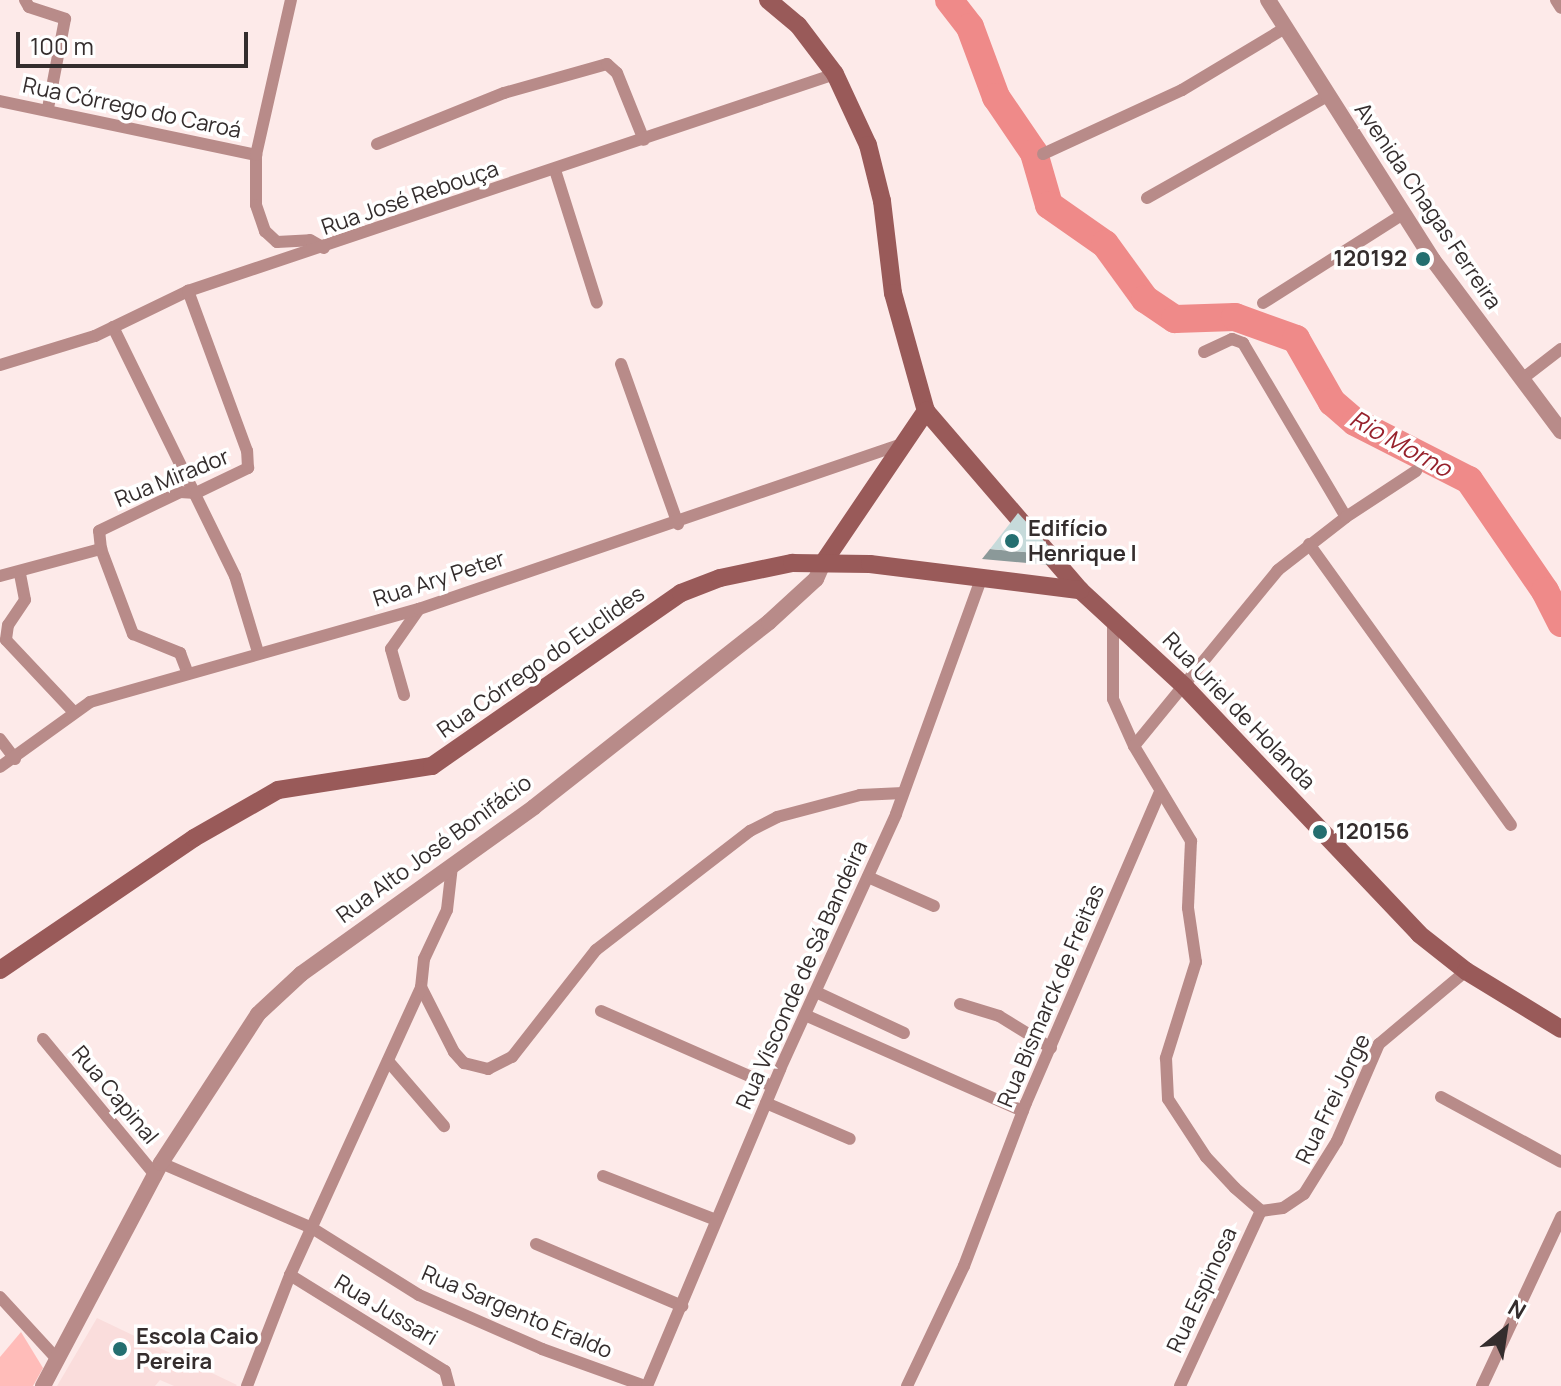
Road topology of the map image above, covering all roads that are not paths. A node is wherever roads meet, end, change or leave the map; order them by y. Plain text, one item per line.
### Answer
1 (25, 0) edge
2 (291, 0) edge
3 (768, 0) edge
4 (1268, 0) edge
5 (1556, 0) edge
6 (1561, 8) edge
7 (1282, 30) junction
8 (835, 74) junction
9 (1327, 96) junction
10 (0, 101) edge
11 (48, 108) junction
12 (644, 140) junction
13 (377, 144) dead end
14 (1043, 154) dead end
15 (256, 155) junction
16 (555, 170) junction
17 (1147, 198) dead end
18 (1403, 214) junction
19 (324, 248) junction
20 (188, 291) junction
21 (597, 303) dead end
22 (1263, 303) dead end
23 (113, 327) junction
24 (1561, 349) edge
25 (1204, 352) dead end
26 (621, 364) dead end
27 (0, 365) edge
28 (1522, 379) junction
29 (926, 411) junction
30 (1561, 431) edge
31 (902, 444) junction
32 (1416, 471) dead end
33 (196, 493) junction
34 (1346, 517) junction
35 (678, 524) junction
36 (1309, 544) junction
37 (101, 549) junction
38 (823, 563) junction
39 (20, 574) junction
40 (0, 576) edge
41 (982, 576) junction
42 (1080, 590) junction
43 (419, 609) junction
44 (1113, 619) junction
45 (258, 652) junction
46 (188, 674) junction
47 (1185, 687) junction
48 (404, 695) dead end
49 (73, 711) junction
50 (0, 739) edge
51 (1134, 746) junction
52 (15, 759) junction
53 (0, 767) edge
54 (1160, 792) junction
55 (903, 793) junction
56 (1511, 825) dead end
57 (452, 866) junction
58 (868, 877) junction
59 (934, 906) dead end
60 (0, 970) edge
61 (1466, 971) junction
62 (421, 987) junction
63 (816, 992) junction
64 (960, 1004) dead end
65 (601, 1011) dead end
66 (805, 1015) junction
67 (1561, 1029) edge
68 (904, 1033) dead end
69 (43, 1039) dead end
70 (1051, 1048) junction
71 (388, 1061) junction
72 (772, 1086) junction
73 (1441, 1097) dead end
74 (766, 1103) junction
75 (1023, 1111) junction
76 (444, 1126) dead end
77 (850, 1139) dead end
78 (1561, 1162) edge
79 (158, 1169) junction
80 (603, 1176) dead end
81 (1261, 1211) junction
82 (1561, 1217) edge
83 (716, 1220) junction
84 (312, 1228) junction
85 (536, 1244) dead end
86 (290, 1275) junction
87 (0, 1297) edge
88 (682, 1306) junction
89 (56, 1358) junction
90 (43, 1386) edge
91 (247, 1386) edge
92 (449, 1386) edge
93 (646, 1386) edge
94 (907, 1386) edge
95 (1180, 1386) edge
96 (1482, 1386) edge

1 - 11 street
2 - 15 street
3 - 8 main road
4 - 7 street, Avenida Chagas Ferreira
5 - 6 street
7 - 9 street, Avenida Chagas Ferreira
7 - 14 street
8 - 12 street, Rua José Rebouça
8 - 29 main road
9 - 17 street
9 - 18 street, Avenida Chagas Ferreira
10 - 11 street, Rua Córrego do Caroá
11 - 15 street, Rua Córrego do Caroá
12 - 13 street
12 - 16 street, Rua José Rebouça
15 - 19 street, Rua Córrego do Caroá
16 - 19 street, Rua José Rebouça
16 - 21 street
18 - 22 street
18 - 28 street, Avenida Chagas Ferreira
19 - 20 street, Rua José Rebouça
20 - 23 street, Rua José Rebouça
20 - 33 street, Rua Mirador
23 - 27 street, Rua José Rebouça
23 - 33 street
24 - 28 street
25 - 34 street
26 - 35 street
28 - 30 street, Avenida Chagas Ferreira
29 - 31 main road, Rua Alto José Bonifácio
29 - 42 main road, Rua Uriel de Holanda
31 - 35 street, Rua Ary Peter
31 - 38 main road, Rua Alto José Bonifácio
32 - 34 street
33 - 37 street, Rua Mirador
33 - 45 street
34 - 36 street
35 - 43 street, Rua Ary Peter
36 - 47 street
36 - 56 street
37 - 39 street
37 - 46 street
38 - 41 main road
38 - 57 street, Rua Alto José Bonifácio
38 - 60 main road, Rua Córrego do Euclides
39 - 40 street
39 - 49 street
41 - 42 main road
41 - 55 street, Rua Visconde de Sá Bandeira
42 - 44 main road, Rua Uriel de Holanda
43 - 45 street, Rua Ary Peter
43 - 48 street
44 - 47 main road, Rua Uriel de Holanda
44 - 51 street
45 - 46 street, Rua Ary Peter
46 - 49 street, Rua Ary Peter
47 - 51 street
47 - 61 main road, Rua Uriel de Holanda
49 - 52 street, Rua Ary Peter
50 - 52 street
51 - 54 street
52 - 53 street, Rua Ary Peter
54 - 70 street, Rua Bismarck de Freitas
54 - 81 street
55 - 58 street, Rua Visconde de Sá Bandeira
55 - 62 street
57 - 62 street
57 - 79 street, Rua Alto José Bonifácio
58 - 59 street
58 - 63 street, Rua Visconde de Sá Bandeira
61 - 67 main road, Rua Uriel de Holanda
61 - 81 street, Rua Frei Jorge
62 - 71 street
63 - 66 street, Rua Visconde de Sá Bandeira
63 - 68 street
64 - 70 street
65 - 72 street
66 - 72 street, Rua Visconde de Sá Bandeira
66 - 75 street
69 - 79 street, Rua Capinal
70 - 75 street, Rua Bismarck de Freitas
71 - 76 street
71 - 84 street
72 - 74 street, Rua Visconde de Sá Bandeira
73 - 78 street
74 - 77 street
74 - 83 street, Rua Visconde de Sá Bandeira
75 - 94 street, Rua Bismarck de Freitas
79 - 84 street, Rua Sargento Eraldo
79 - 89 street, Rua Alto José Bonifácio
80 - 83 street
81 - 95 street, Rua Espinosa
82 - 96 street
83 - 88 street, Rua Visconde de Sá Bandeira
84 - 86 street
84 - 93 street, Rua Sargento Eraldo
85 - 88 street
86 - 91 street
86 - 92 street, Rua Jussari
87 - 89 street
88 - 93 street, Rua Visconde de Sá Bandeira
89 - 90 street, Rua Alto José Bonifácio

